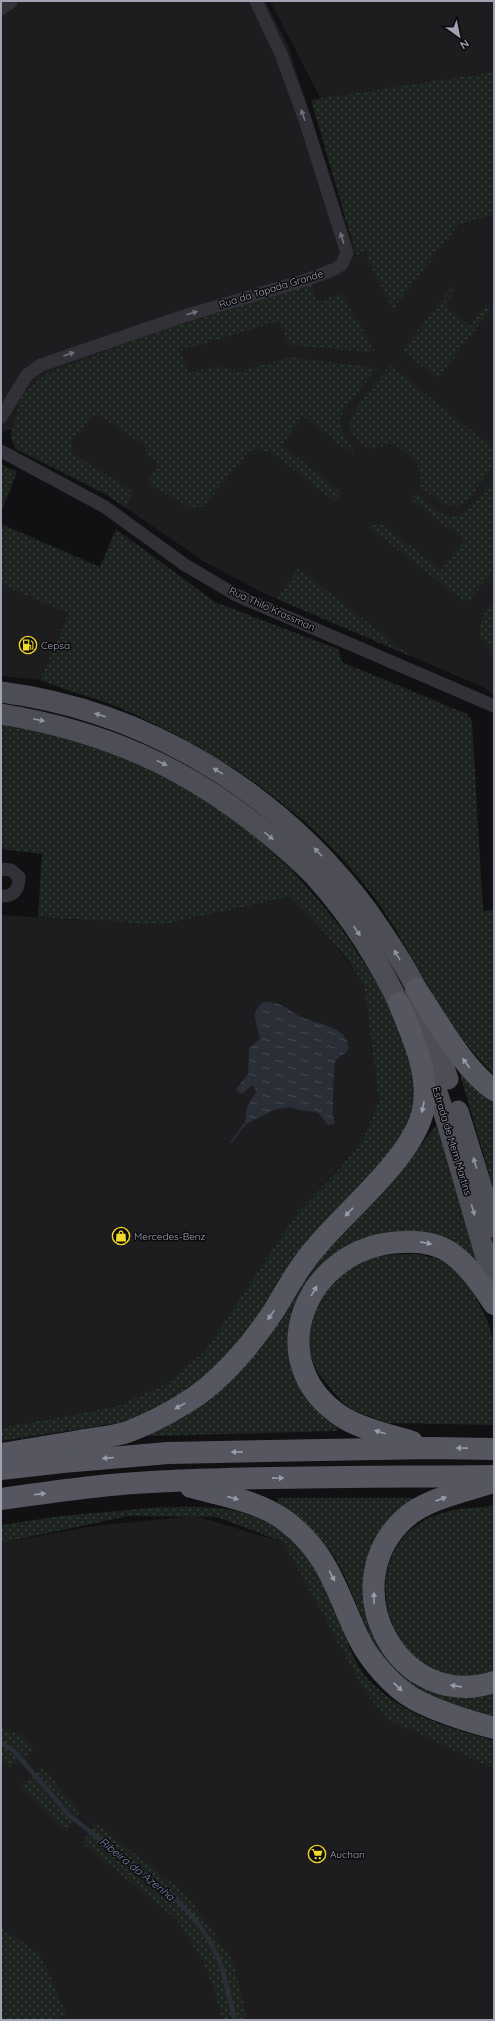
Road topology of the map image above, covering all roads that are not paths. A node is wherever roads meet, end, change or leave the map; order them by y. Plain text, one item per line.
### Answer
1 (10, 1) edge
2 (256, 1) edge
3 (1, 7) edge
4 (1, 417) edge
5 (1, 450) edge
6 (1, 692) edge
7 (494, 706) edge
8 (1, 714) edge
9 (1, 869) edge
10 (1, 896) edge
11 (416, 989) junction
12 (399, 1002) junction
13 (494, 1090) edge
14 (494, 1227) edge
15 (494, 1284) edge
16 (494, 1304) edge
17 (431, 1448) junction
18 (494, 1449) edge
19 (1, 1454) edge
20 (1, 1469) edge
21 (494, 1476) edge
22 (169, 1481) junction
23 (494, 1482) edge
24 (1, 1499) edge
25 (494, 1682) edge
26 (494, 1728) edge

1 - 3 street
4 -> 2 street, Rua da Tapada Grande
5 - 7 street, Rua Thilo Krassman
11 -> 6 main road, Estrada de Mem Martins
8 -> 12 main road, Estrada de Mem Martins
9 - 10 street
13 -> 11 highway
14 -> 11 main road, Estrada de Mem Martins
12 -> 15 main road, Estrada de Mem Martins
12 -> 19 highway
17 -> 16 highway
18 -> 17 highway
17 -> 20 highway
22 -> 21 highway
24 -> 22 highway
22 -> 26 highway
25 -> 23 highway

